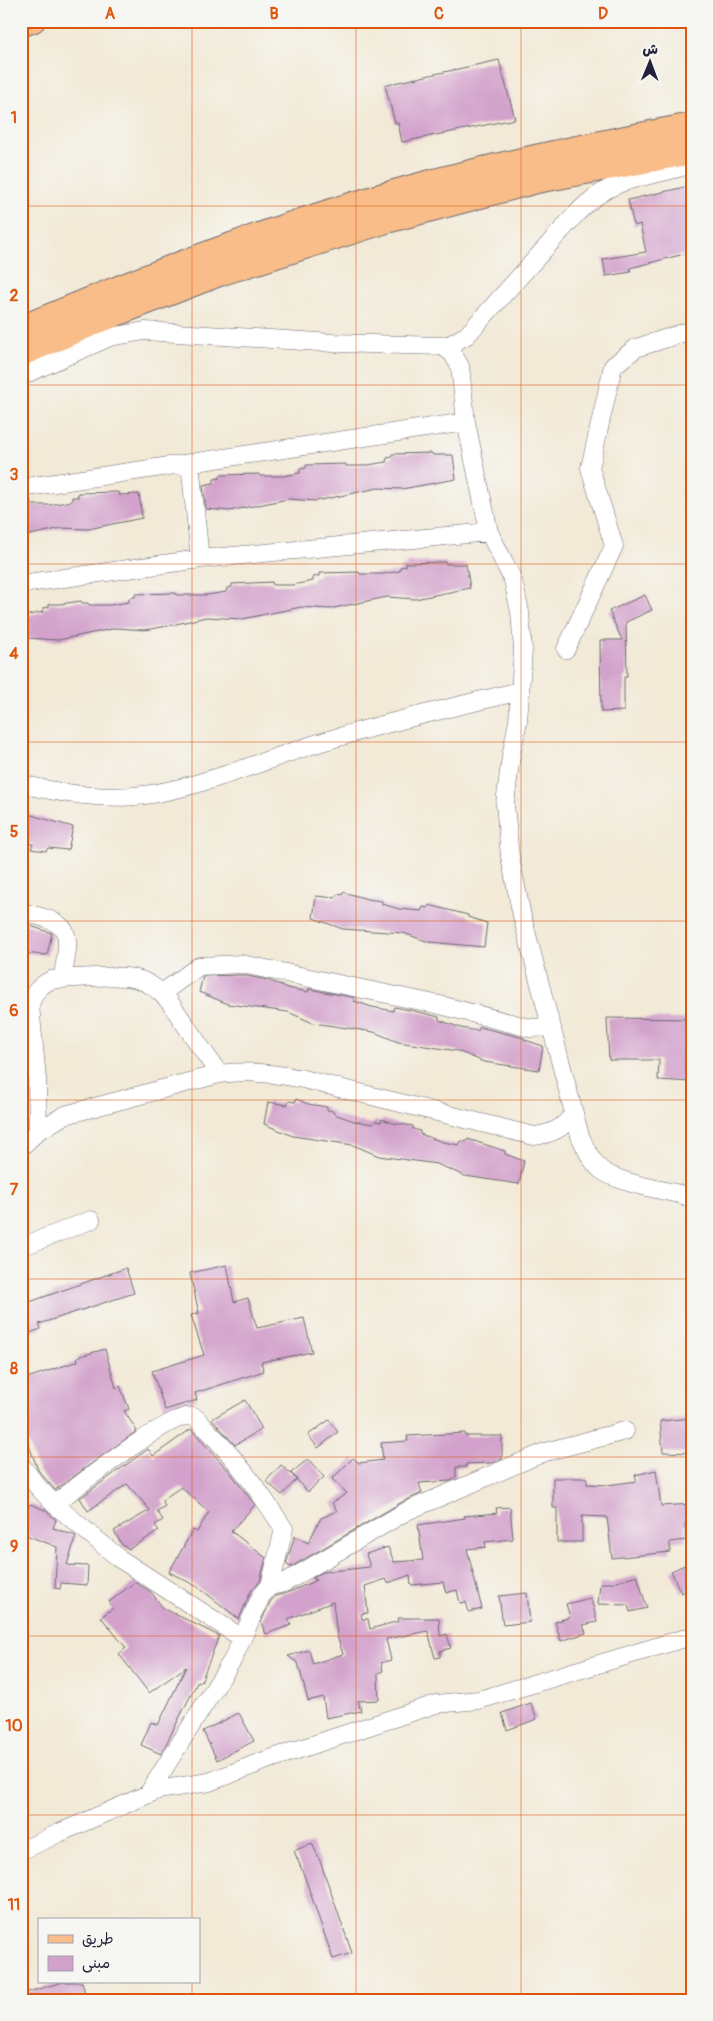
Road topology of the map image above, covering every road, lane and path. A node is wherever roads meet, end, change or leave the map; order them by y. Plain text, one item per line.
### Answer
1 (34, 21) edge
2 (21, 26) edge
3 (692, 126) edge
4 (692, 151) edge
5 (692, 164) edge
6 (473, 328) junction
7 (21, 329) edge
8 (692, 330) edge
9 (442, 346) junction
10 (21, 353) edge
11 (460, 366) junction
12 (21, 376) edge
13 (466, 422) junction
14 (190, 464) junction
15 (21, 488) edge
16 (489, 532) junction
17 (200, 559) junction
18 (21, 584) edge
19 (566, 648) dead end
20 (520, 691) junction
21 (21, 784) edge
22 (21, 912) edge
23 (62, 979) junction
24 (162, 993) junction
25 (552, 1027) junction
26 (219, 1074) junction
27 (29, 1078) edge
28 (574, 1113) junction
29 (38, 1131) junction
30 (21, 1147) edge
31 (692, 1201) edge
32 (91, 1220) dead end
33 (21, 1247) edge
34 (625, 1431) dead end
35 (21, 1465) edge
36 (54, 1504) junction
37 (270, 1586) junction
38 (692, 1636) edge
39 (242, 1638) junction
40 (148, 1794) junction
41 (21, 1851) edge

1 - 2 main road
3 - 7 highway
4 - 10 highway
5 - 6 street
6 - 9 street
6 - 11 street
8 - 19 street
9 - 11 street
9 - 12 street
11 - 13 street
13 - 14 street
13 - 16 street
14 - 15 street
14 - 17 street
16 - 17 street
16 - 20 street
17 - 18 street
20 - 21 street
20 - 25 street
22 - 23 street
23 - 24 street
23 - 27 street
24 - 25 street
24 - 26 street
25 - 28 street
26 - 28 street
26 - 29 street
27 - 29 street
28 - 31 street
29 - 30 street
32 - 33 street
34 - 37 street
35 - 36 street
36 - 37 street
36 - 39 street
37 - 39 street
38 - 40 street
39 - 40 street
40 - 41 street

